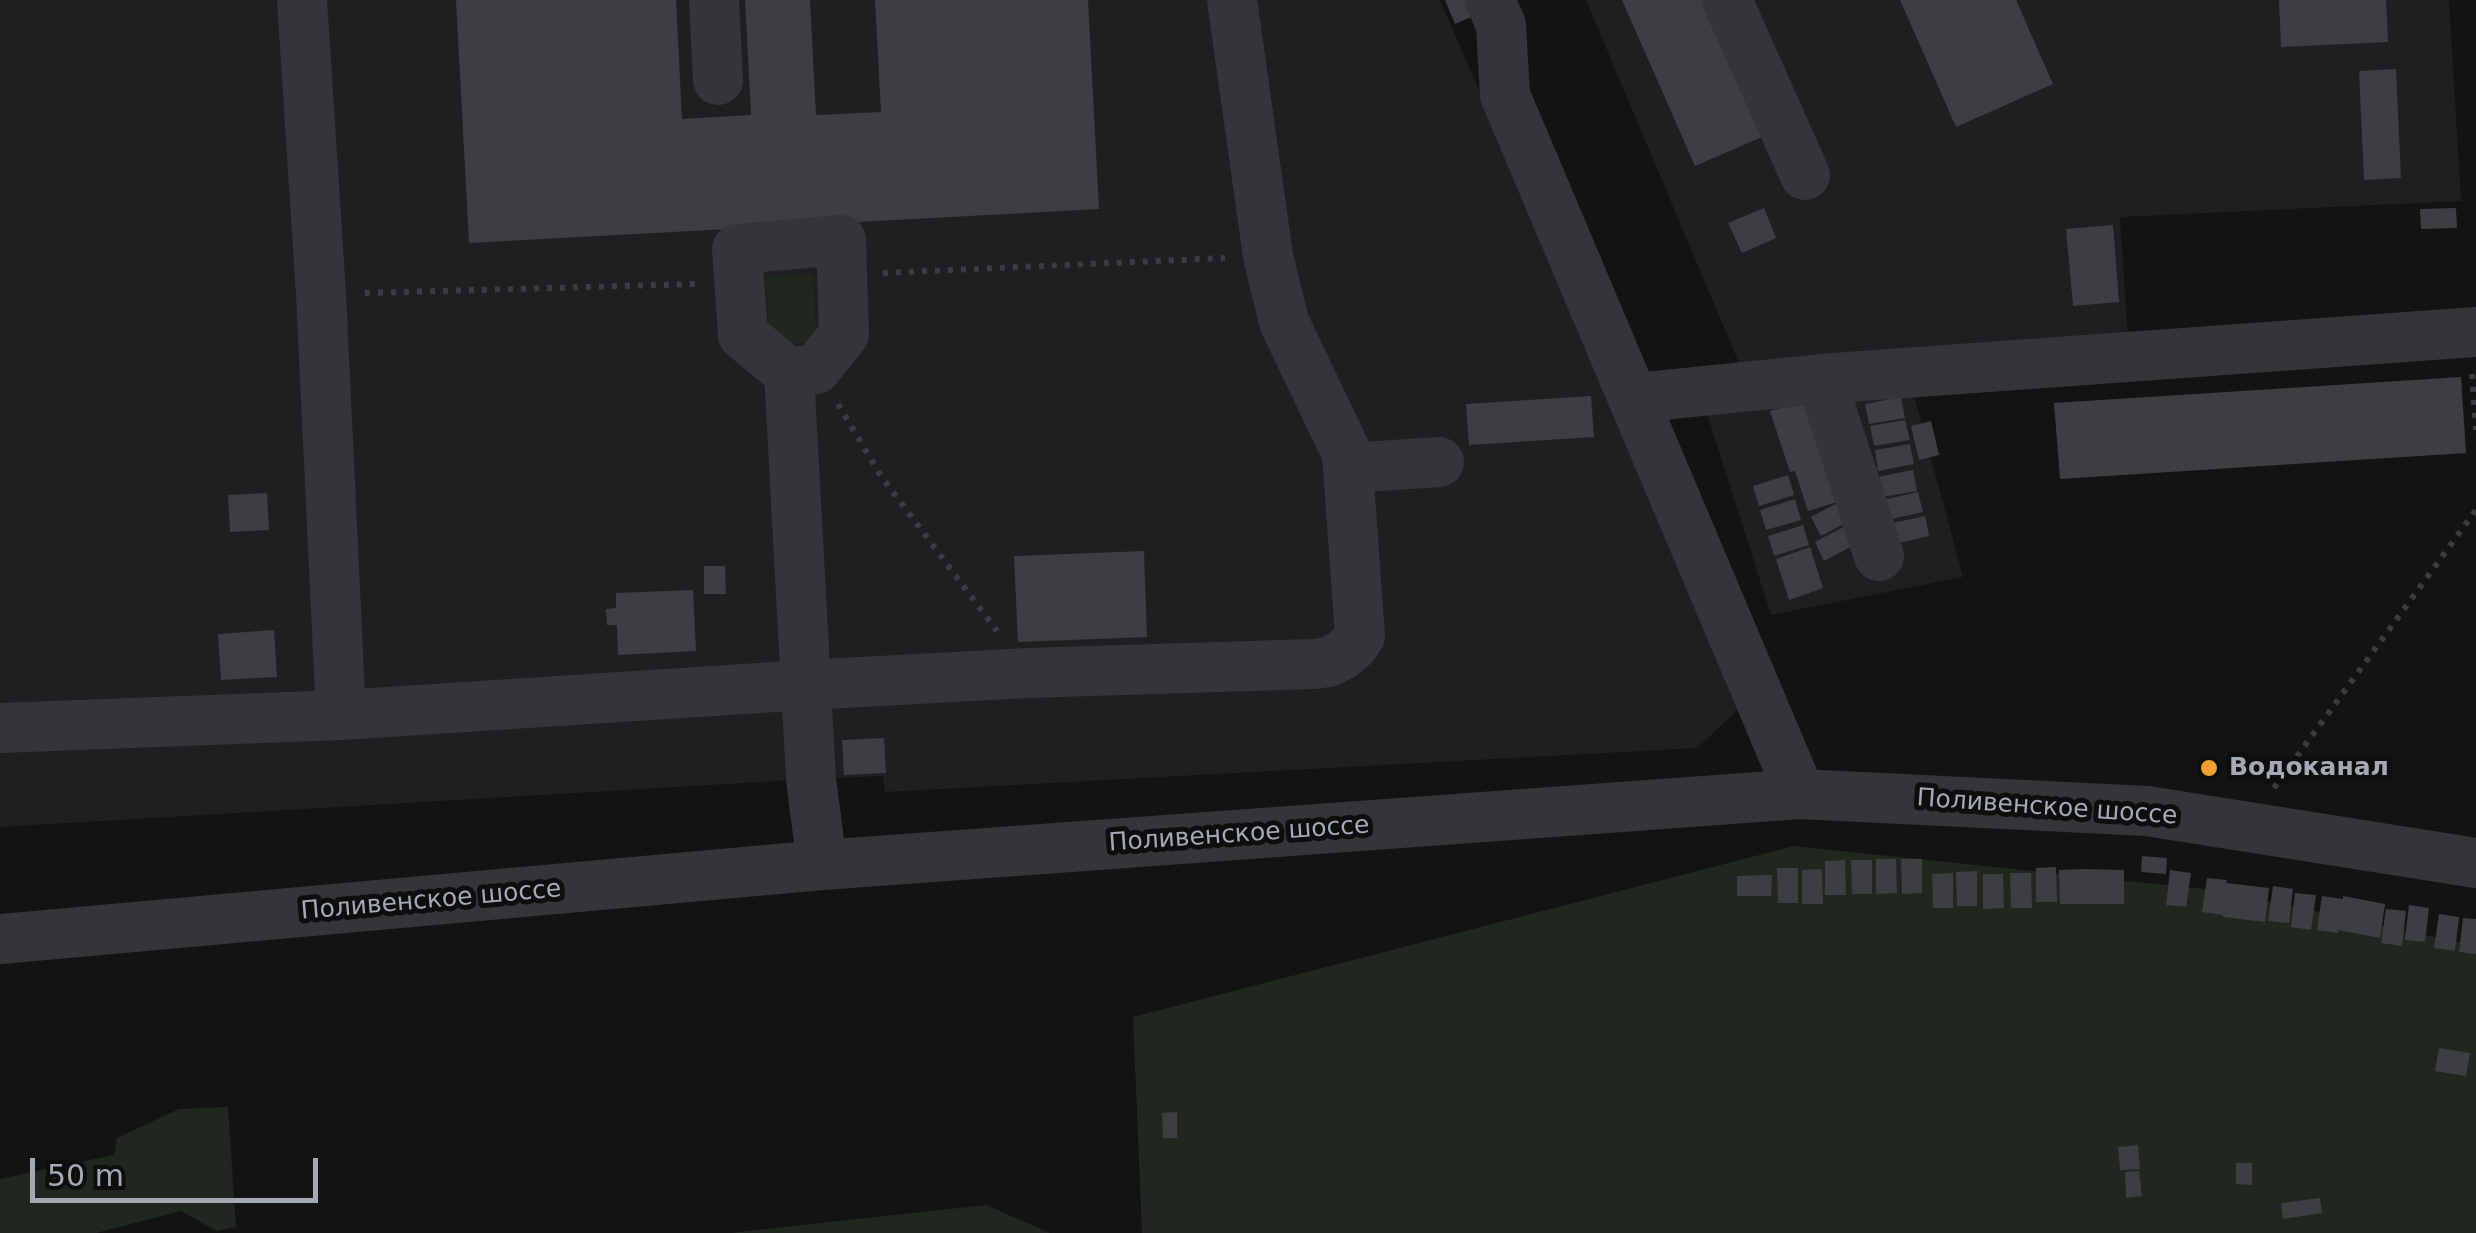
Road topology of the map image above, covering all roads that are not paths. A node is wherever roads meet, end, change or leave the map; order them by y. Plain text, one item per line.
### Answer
1 (302, 0) edge
2 (714, 0) edge
3 (1232, 0) edge
4 (1490, 0) edge
5 (1726, 0) edge
6 (718, 80) dead end
7 (1805, 174) dead end
8 (2473, 332) edge
9 (803, 371) junction
10 (1822, 379) junction
11 (1634, 398) junction
12 (1438, 462) dead end
13 (1348, 468) junction
14 (1879, 556) dead end
15 (806, 685) junction
16 (341, 715) junction
17 (0, 728) edge
18 (1800, 794) junction
19 (2476, 863) edge
20 (822, 866) junction
21 (0, 939) edge

1 - 16 street
2 - 6 street
3 - 13 street
4 - 11 street
5 - 7 street
8 - 10 street
9 - 9 street
9 - 15 street
10 - 11 street
10 - 14 street
11 - 18 street
12 - 13 street
13 - 15 street
15 - 16 street
15 - 20 street
16 - 17 street
18 - 19 street, Поливенское шоссе
18 - 20 street, Поливенское шоссе
20 - 21 street, Поливенское шоссе

